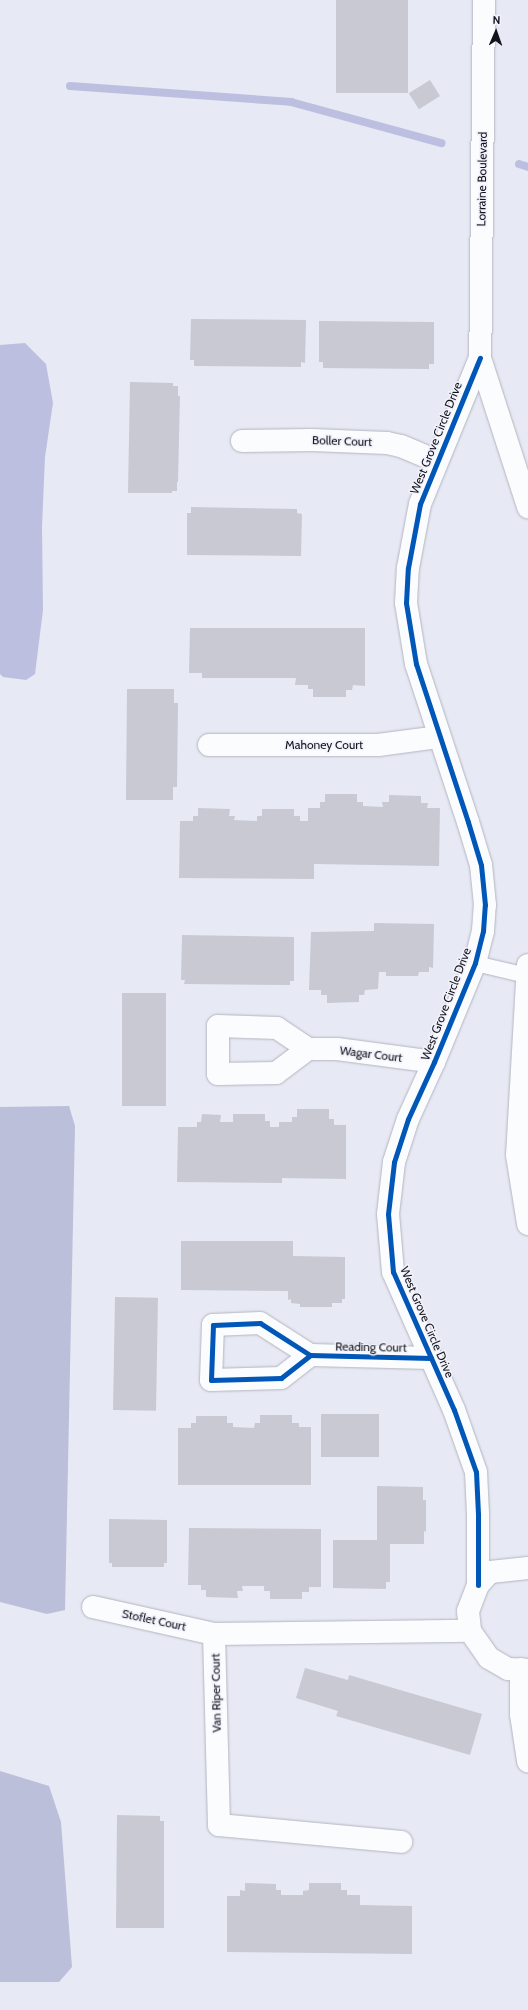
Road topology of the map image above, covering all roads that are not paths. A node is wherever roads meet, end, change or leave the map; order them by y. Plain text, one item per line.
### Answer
1 (484, 0) edge
2 (480, 358) junction
3 (242, 441) dead end
4 (518, 449) edge
5 (438, 461) junction
6 (528, 507) edge
7 (439, 737) junction
8 (209, 745) dead end
9 (475, 963) junction
10 (527, 970) edge
11 (526, 1022) edge
12 (308, 1049) dead end
13 (434, 1062) junction
14 (528, 1224) edge
15 (310, 1355) dead end
16 (431, 1358) junction
17 (528, 1568) edge
18 (478, 1585) junction
19 (93, 1607) dead end
20 (470, 1631) junction
21 (214, 1634) junction
22 (525, 1670) edge
23 (528, 1761) edge
24 (401, 1842) dead end

1 - 2 street, Lorraine Boulevard
2 - 4 street
2 - 5 street, West Grove Circle Drive
3 - 5 street, Boller Court
4 - 6 street
5 - 7 street, West Grove Circle Drive
7 - 8 street, Mahoney Court
7 - 9 street, West Grove Circle Drive
9 - 10 lane
9 - 13 street, West Grove Circle Drive
10 - 11 street
11 - 14 street
12 - 13 street, Wagar Court
13 - 16 street, West Grove Circle Drive
15 - 16 street, Reading Court
16 - 18 street, West Grove Circle Drive
17 - 18 street
18 - 20 street
19 - 21 street, Stoflet Court
20 - 21 street
20 - 22 street
21 - 24 street, Van Riper Court
22 - 23 street

